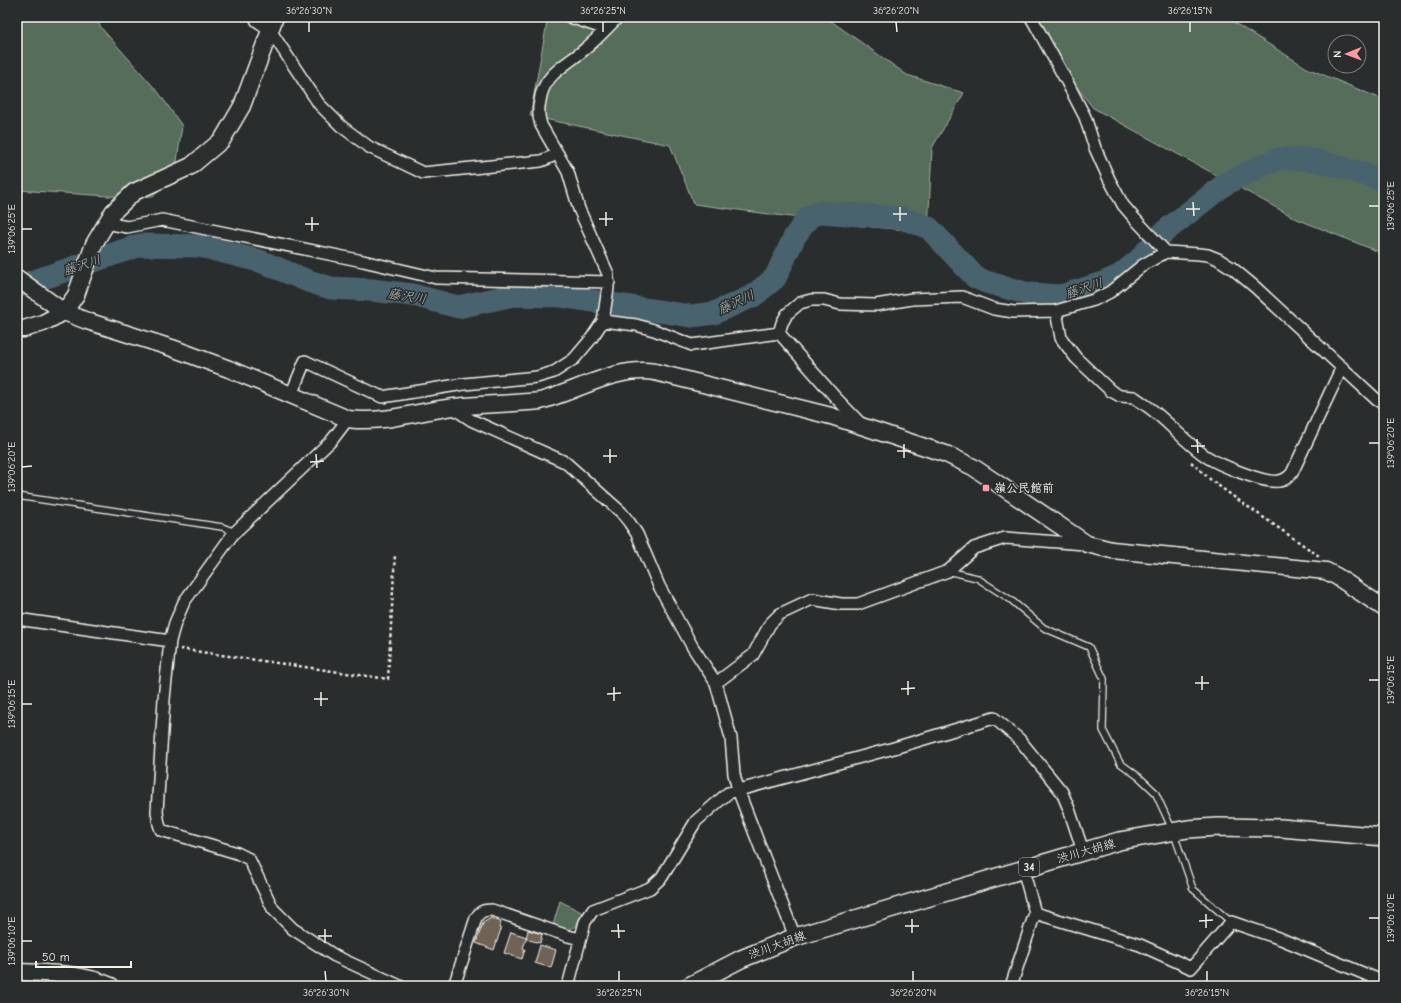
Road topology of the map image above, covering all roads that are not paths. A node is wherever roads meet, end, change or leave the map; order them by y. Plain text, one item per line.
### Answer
1 (255, 17) edge
2 (570, 17) edge
3 (618, 17) edge
4 (1031, 17) edge
5 (272, 23) edge
6 (606, 28) junction
7 (558, 154) junction
8 (106, 223) junction
9 (1166, 252) junction
10 (17, 278) edge
11 (609, 285) junction
12 (1056, 311) junction
13 (64, 312) junction
14 (604, 319) junction
15 (17, 329) edge
16 (779, 333) junction
17 (1342, 367) junction
18 (291, 395) junction
19 (1384, 404) edge
20 (453, 408) junction
21 (348, 419) junction
22 (864, 427) junction
23 (17, 496) edge
24 (233, 534) junction
25 (1087, 544) junction
26 (948, 571) junction
27 (1384, 608) edge
28 (17, 619) edge
29 (170, 644) junction
30 (716, 683) junction
31 (738, 790) junction
32 (1173, 831) junction
33 (1384, 837) edge
34 (1083, 851) junction
35 (1024, 869) junction
36 (1035, 913) junction
37 (1231, 922) junction
38 (795, 938) junction
39 (580, 939) junction
40 (17, 972) edge
41 (1384, 979) edge
42 (697, 984) edge
43 (111, 986) edge
44 (400, 986) edge
45 (454, 986) edge
46 (568, 986) edge
47 (1012, 986) edge

1 - 5 street
2 - 6 street
3 - 6 street
4 - 9 street
5 - 7 street
5 - 8 street
6 - 7 street
7 - 11 street
8 - 11 street
8 - 13 street
9 - 12 street
9 - 17 street
10 - 13 street
11 - 14 street
12 - 16 street
12 - 17 street
13 - 15 street
13 - 18 street
14 - 16 street
14 - 18 street
16 - 22 street
17 - 19 street
18 - 21 street
20 - 21 street
20 - 22 street
20 - 30 street
21 - 24 street
22 - 25 street
23 - 24 lane
24 - 29 street
25 - 26 street
25 - 27 street
26 - 30 street
26 - 32 lane
28 - 29 street
29 - 44 street
30 - 31 street
31 - 34 street
31 - 38 street
31 - 39 street
32 - 33 main road, 渋川大胡線 / 34
32 - 34 main road, 渋川大胡線 / 34
32 - 37 lane
34 - 35 main road, 渋川大胡線 / 34
35 - 36 street
35 - 38 main road, 渋川大胡線 / 34
36 - 37 street
36 - 47 street
37 - 41 street
38 - 42 main road, 渋川大胡線 / 34
39 - 45 street
39 - 46 street
40 - 43 street

